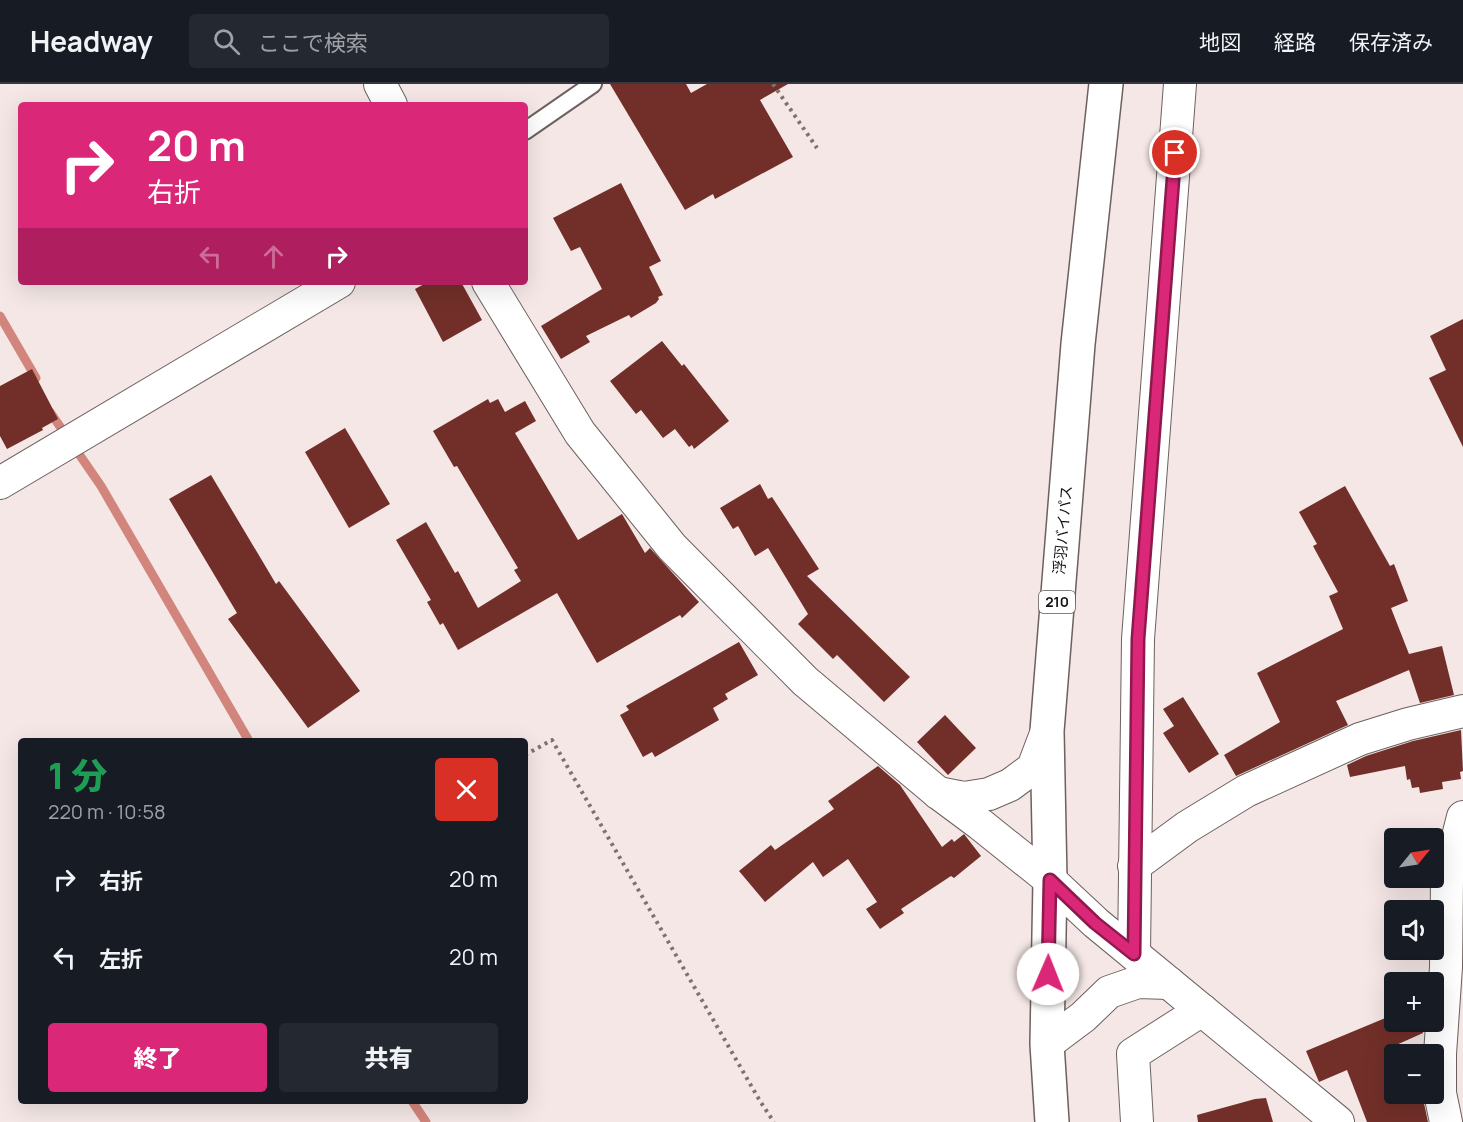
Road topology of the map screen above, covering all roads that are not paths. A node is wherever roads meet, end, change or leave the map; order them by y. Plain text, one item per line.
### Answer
1 (380, 84) edge
2 (593, 84) edge
3 (1106, 84) edge
4 (1180, 84) edge
5 (390, 102) edge
6 (528, 129) edge
7 (334, 285) edge
8 (490, 285) edge
9 (0, 483) edge
10 (1463, 711) edge
11 (1047, 731) junction
12 (937, 792) junction
13 (1463, 817) edge
14 (1134, 866) junction
15 (1050, 880) junction
16 (1134, 954) junction
17 (1169, 983) junction
18 (1202, 1010) junction
19 (1047, 1044) junction
20 (1052, 1122) edge
21 (1137, 1122) edge
22 (1338, 1122) edge
23 (1446, 1122) edge

1 - 5 street
2 - 6 lane
3 - 11 highway, 浮羽バイパス / 210
4 - 14 street
7 - 9 street
8 - 12 street
10 - 14 street
11 - 12 street
11 - 15 highway, 浮羽バイパス / 210
12 - 15 street
13 - 23 street
14 - 16 street
15 - 16 street
15 - 19 highway, 浮羽バイパス / 210
16 - 17 street
17 - 18 street
17 - 19 street
18 - 21 street
18 - 22 street
19 - 20 highway, 浮羽バイパス / 210

